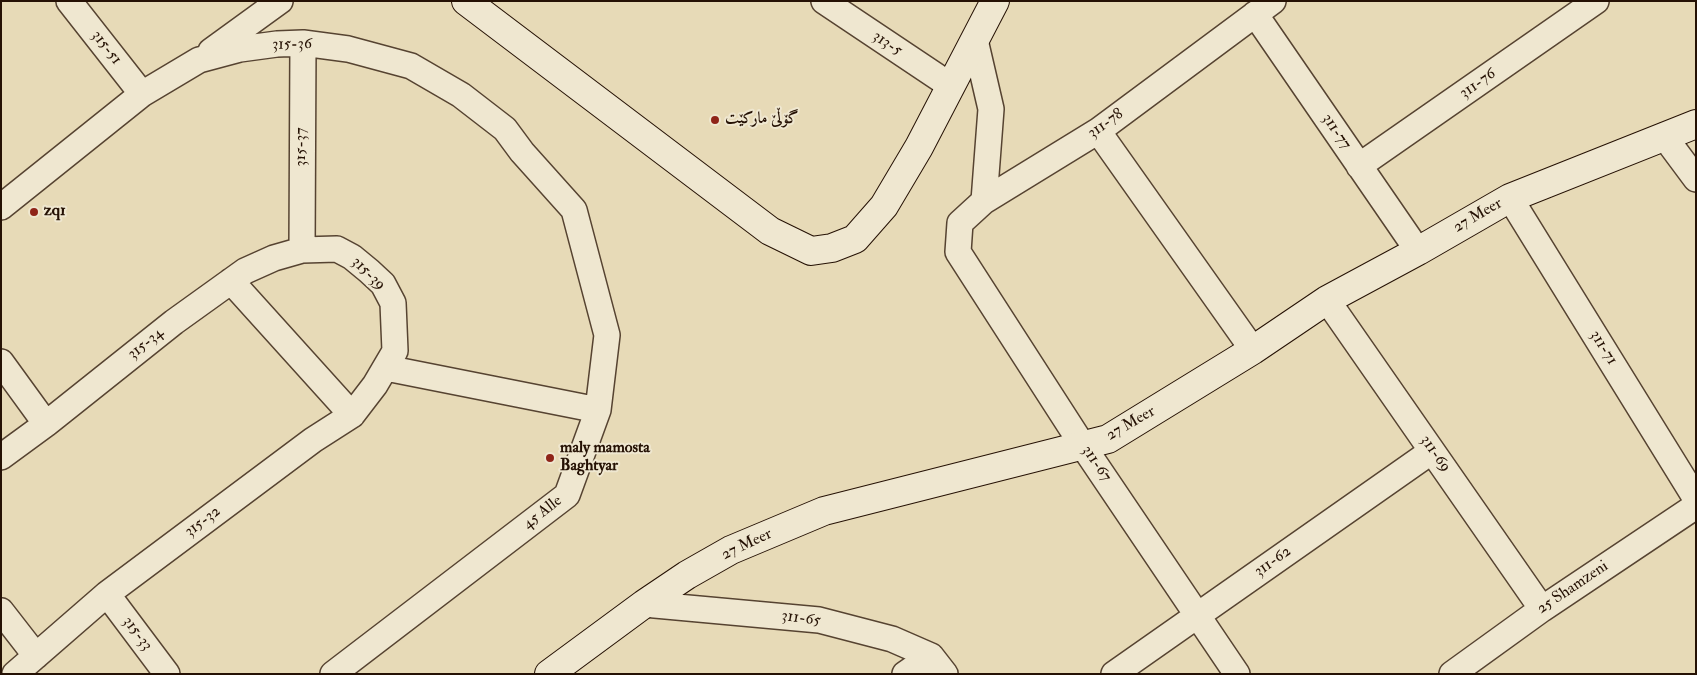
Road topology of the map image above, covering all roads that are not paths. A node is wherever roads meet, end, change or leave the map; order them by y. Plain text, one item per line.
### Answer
1 (69, 1) edge
2 (280, 1) edge
3 (466, 1) edge
4 (824, 1) edge
5 (995, 1) edge
6 (1596, 1) edge
7 (1264, 7) edge
8 (975, 40) junction
9 (303, 43) junction
10 (199, 60) junction
11 (951, 86) junction
12 (142, 94) junction
13 (1696, 124) edge
14 (1098, 131) junction
15 (1664, 136) junction
16 (1359, 166) junction
17 (1696, 179) edge
18 (1510, 198) junction
19 (984, 201) junction
20 (2, 204) edge
21 (574, 210) joint
22 (302, 250) junction
23 (1418, 251) junction
24 (958, 252) joint
25 (231, 281) junction
26 (1327, 300) junction
27 (1252, 350) junction
28 (1, 362) edge
29 (386, 368) junction
30 (598, 410) junction
31 (352, 415) junction
32 (46, 424) junction
33 (1084, 446) junction
34 (1432, 451) junction
35 (1, 457) edge
36 (1696, 499) edge
37 (1696, 506) edge
38 (107, 594) junction
39 (644, 604) junction
40 (1542, 609) junction
41 (1, 611) edge
42 (1196, 615) junction
43 (36, 656) junction
44 (938, 665) edge
45 (15, 674) edge
46 (167, 674) edge
47 (333, 674) edge
48 (549, 674) edge
49 (905, 674) edge
50 (1114, 674) edge
51 (1237, 674) edge
52 (1452, 674) edge

1 - 12 street, 315-51
2 - 10 street
3 - 11 street
4 - 11 street, 313-5
5 - 8 street
6 - 16 street, 311-76
7 - 14 street, 311-78
7 - 16 street, 311-77
8 - 11 street
8 - 19 street
9 - 10 street, 315-36
9 - 21 street, 315-36
9 - 22 street, 315-37
10 - 12 street, 315-36
12 - 20 street, 315-36
13 - 15 street, 27 Meer
14 - 19 street, 311-78
14 - 27 street
15 - 17 street
15 - 18 street, 27 Meer
16 - 23 street, 311-77
18 - 23 street, 27 Meer
18 - 36 street, 311-71
19 - 24 street, 311-78
21 - 30 street, 45 Alle
22 - 25 street, 315-34
22 - 29 street, 315-39
23 - 26 street, 27 Meer
24 - 33 street, 311-67
25 - 31 street
25 - 32 street, 315-34
26 - 27 street, 27 Meer
26 - 34 street, 311-69
27 - 33 street, 27 Meer
28 - 32 street
29 - 30 street
29 - 31 street, 315-32
30 - 47 street, 45 Alle
31 - 38 street, 315-32
32 - 35 street, 315-34
33 - 39 street, 27 Meer
33 - 42 street, 311-67
34 - 40 street, 311-69
34 - 42 street, 311-62
37 - 40 street, 25 Shamzeni
38 - 43 street, 315-32
38 - 46 street, 315-33
39 - 44 street, 311-65
39 - 48 street, 27 Meer
40 - 52 street, 25 Shamzeni
41 - 43 street
42 - 50 street, 311-62
42 - 51 street, 311-67
43 - 45 street, 315-32
44 - 49 street

